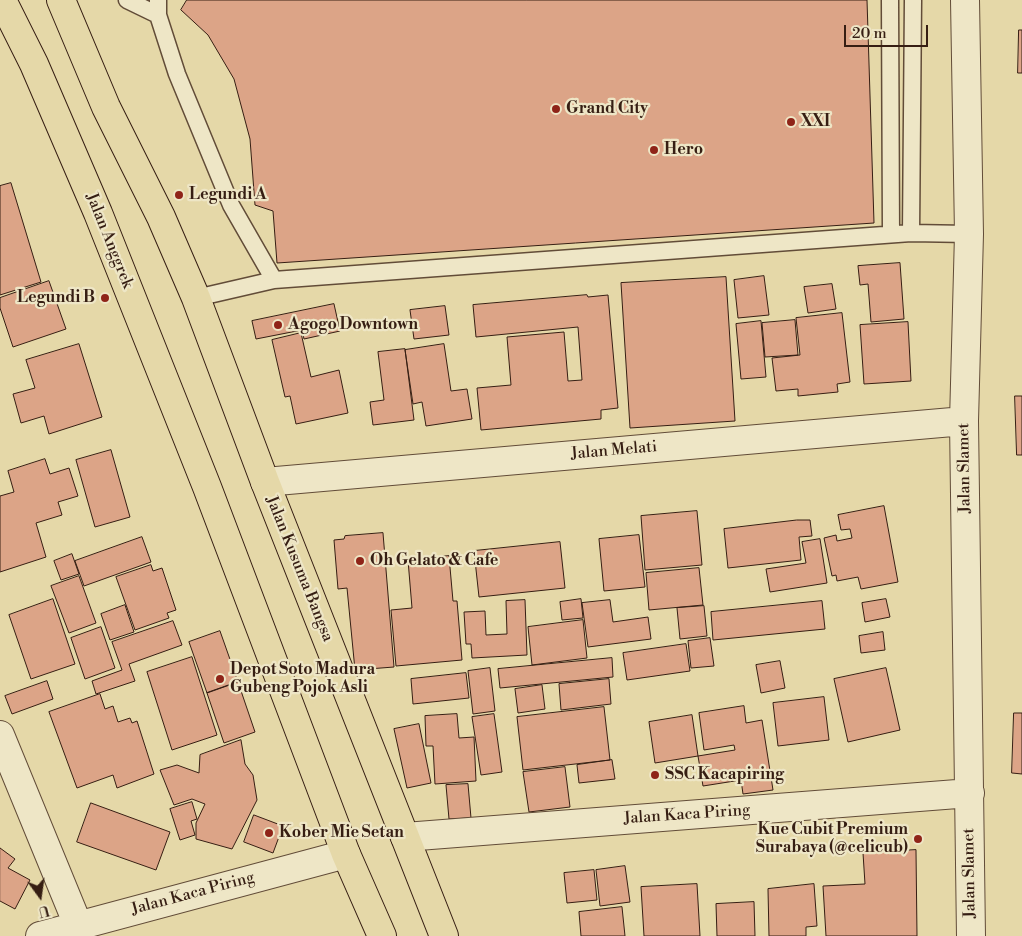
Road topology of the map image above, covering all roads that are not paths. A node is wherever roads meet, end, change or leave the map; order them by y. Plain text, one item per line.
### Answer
1 (2, 0) edge
2 (61, 0) edge
3 (127, 0) edge
4 (890, 0) edge
5 (913, 0) edge
6 (965, 0) edge
7 (158, 7) edge
8 (891, 234) junction
9 (911, 234) junction
10 (969, 234) junction
11 (274, 280) junction
12 (196, 298) junction
13 (964, 421) junction
14 (265, 482) junction
15 (0, 735) edge
16 (970, 793) junction
17 (405, 836) junction
18 (346, 854) junction
19 (78, 925) junction
20 (40, 936) edge
21 (382, 936) edge
22 (444, 936) edge
23 (971, 936) edge

1 - 18 highway, Jalan Anggrek
2 - 12 highway
3 - 7 lane
4 - 8 lane
5 - 9 lane
6 - 10 street, Jalan Slamet
7 - 11 lane
8 - 9 lane
8 - 11 lane
9 - 10 lane
10 - 13 street, Jalan Slamet
11 - 12 lane
12 - 14 highway
13 - 14 street, Jalan Melati
13 - 16 street, Jalan Slamet
14 - 17 highway, Jalan Kusuma Bangsa
15 - 19 street
16 - 17 street, Jalan Kaca Piring
16 - 23 street, Jalan Slamet
17 - 22 highway, Jalan Kusuma Bangsa
18 - 19 street, Jalan Kaca Piring
18 - 21 highway
19 - 20 street, Jalan Kaca Piring

